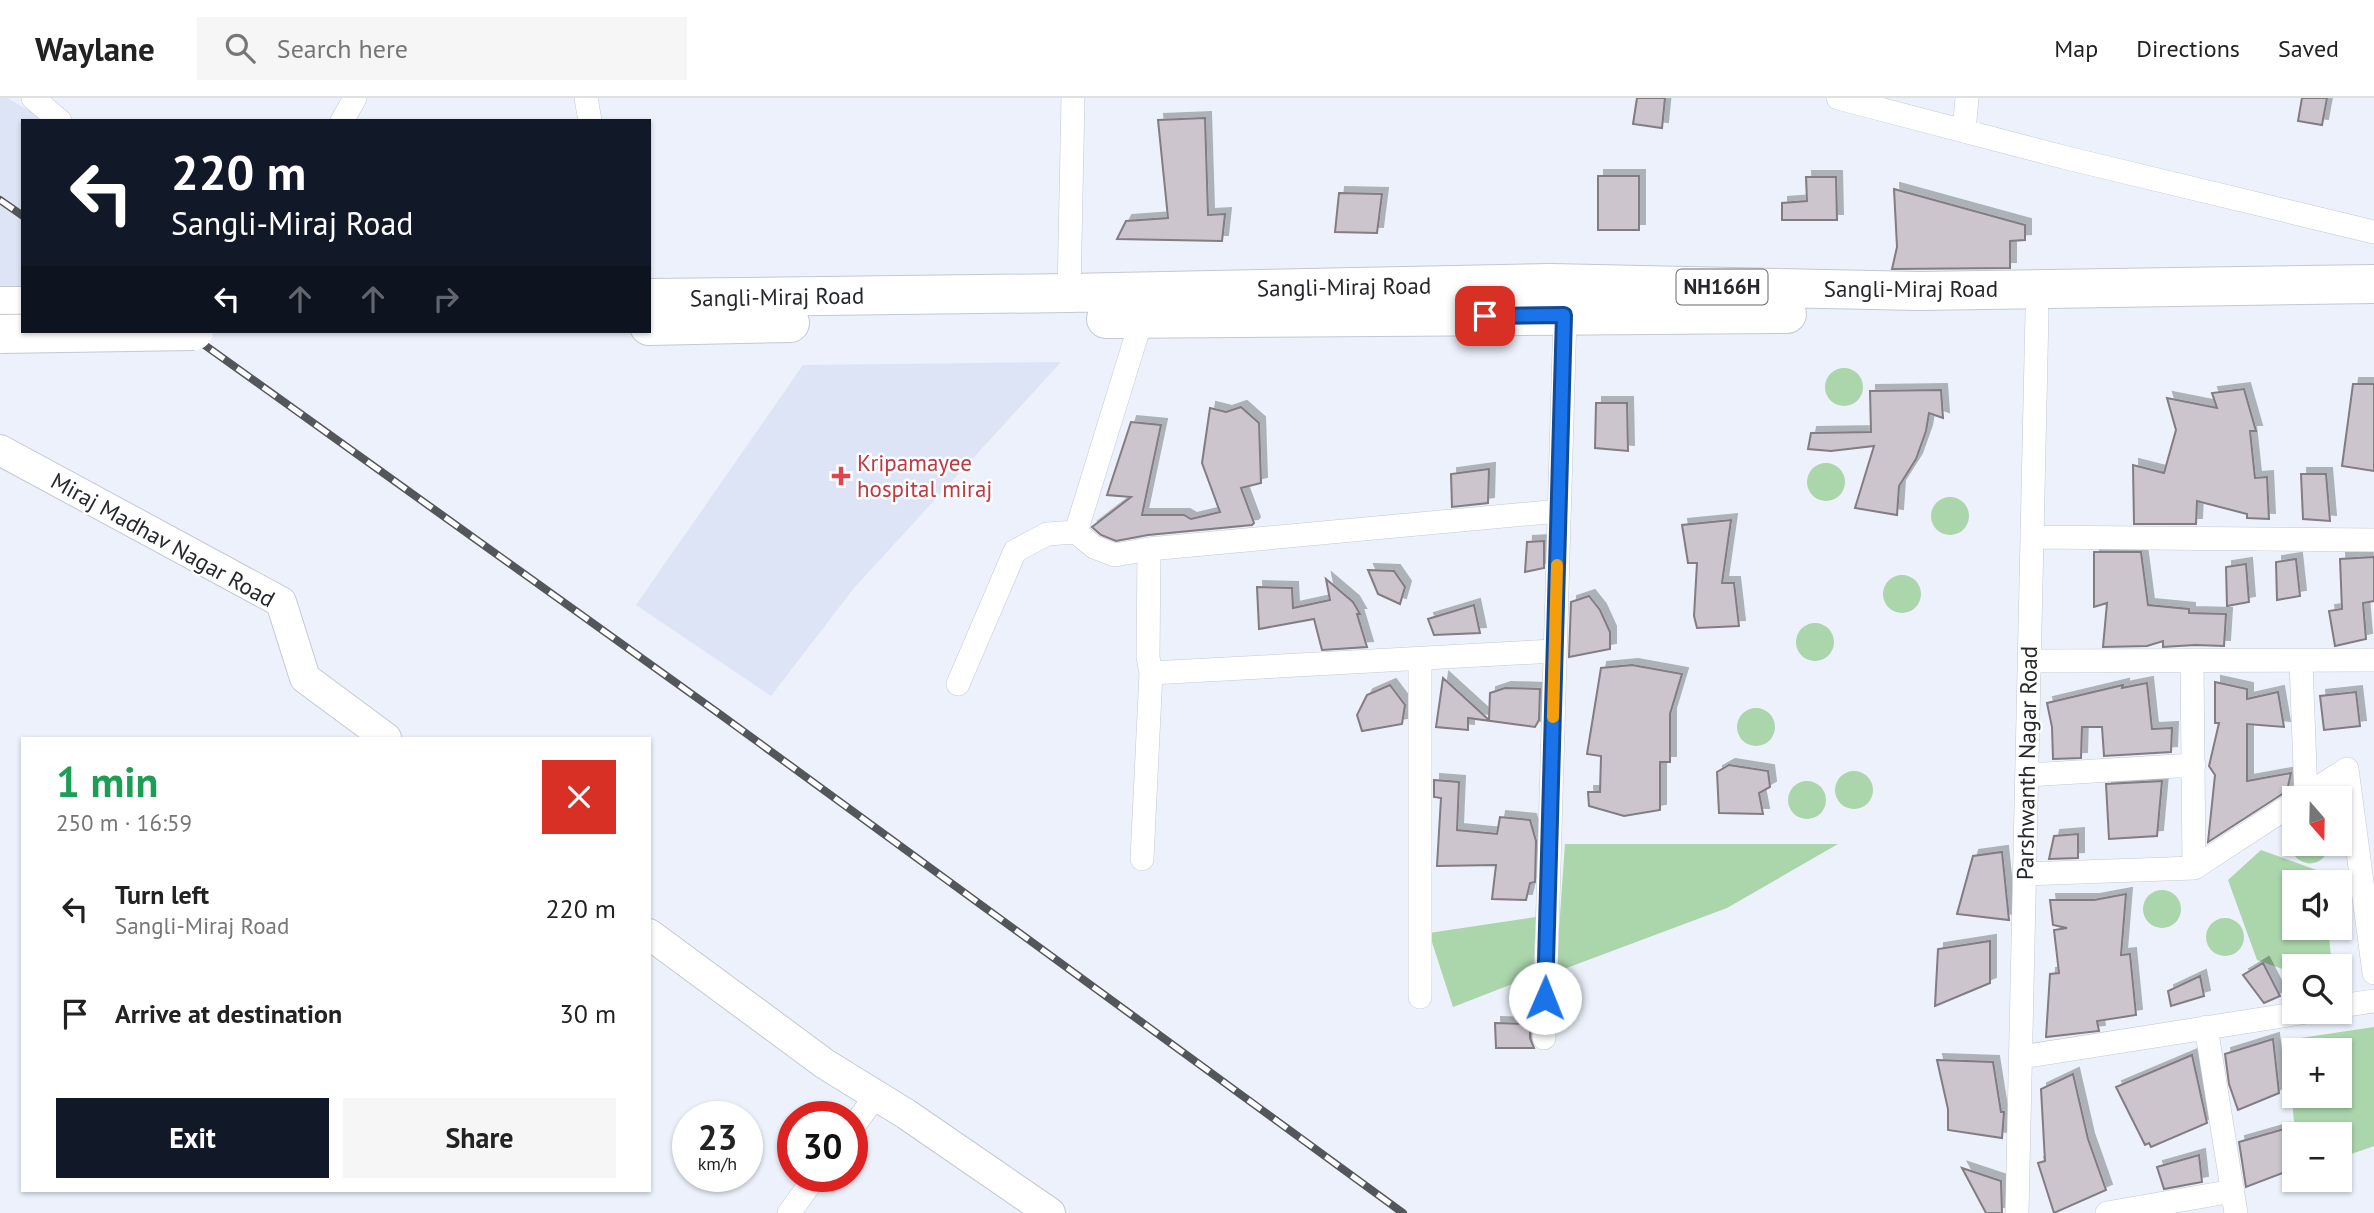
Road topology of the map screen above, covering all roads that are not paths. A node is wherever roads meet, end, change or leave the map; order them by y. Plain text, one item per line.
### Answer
1 (33, 98) edge
2 (355, 98) edge
3 (586, 98) edge
4 (1073, 98) edge
5 (1838, 98) edge
6 (1967, 98) edge
7 (58, 119) edge
8 (343, 119) edge
9 (590, 119) edge
10 (1964, 131) junction
11 (2374, 232) edge
12 (2374, 284) edge
13 (1069, 293) junction
14 (651, 298) edge
15 (0, 306) edge
16 (21, 306) edge
17 (2374, 310) edge
18 (2037, 312) junction
19 (1564, 315) junction
20 (1142, 318) junction
21 (651, 326) edge
22 (65, 333) edge
23 (0, 334) edge
24 (0, 450) edge
25 (1559, 511) junction
26 (1076, 532) junction
27 (2032, 537) junction
28 (2374, 540) edge
29 (1149, 549) junction
30 (1555, 651) junction
31 (1420, 659) junction
32 (2374, 660) edge
33 (2030, 661) junction
34 (2192, 661) junction
35 (2301, 661) junction
36 (1152, 673) junction
37 (958, 684) dead end
38 (385, 737) edge
39 (2194, 765) junction
40 (2027, 775) junction
41 (2301, 786) edge
42 (2321, 786) edge
43 (2349, 786) edge
44 (2352, 807) edge
45 (2282, 811) edge
46 (1142, 859) dead end
47 (2194, 868) junction
48 (2025, 874) junction
49 (651, 935) edge
50 (2374, 973) edge
51 (1420, 998) dead end
52 (2374, 1001) edge
53 (2352, 1004) edge
54 (2282, 1016) edge
55 (2206, 1027) junction
56 (1544, 1038) dead end
57 (2021, 1057) junction
58 (875, 1097) junction
59 (868, 1106) edge
60 (805, 1192) edge
61 (2234, 1202) edge
62 (789, 1213) edge
63 (1050, 1213) edge
64 (2017, 1213) edge
65 (2107, 1213) edge

1 - 7 street
2 - 8 street
3 - 9 street
4 - 13 street
5 - 10 street
6 - 10 street
10 - 11 street
12 - 13 highway, Sangli-Miraj Road / NH166H
13 - 14 highway, Sangli-Miraj Road
15 - 16 highway
17 - 18 highway, Sangli-Miraj Road
18 - 19 highway, Sangli-Miraj Road
18 - 27 street, Parshwanth Nagar Road
19 - 20 highway, Sangli-Miraj Road
19 - 25 street
20 - 21 highway, Sangli-Miraj Road
20 - 26 street
22 - 23 highway, bridge
24 - 38 street, Miraj Madhav Nagar Road
25 - 29 street
25 - 30 street
26 - 29 street
26 - 37 street
27 - 28 street
27 - 33 street, Parshwanth Nagar Road
29 - 36 street
30 - 31 street
30 - 56 street
31 - 36 street
31 - 51 street
32 - 35 street
33 - 34 street
33 - 40 street, Parshwanth Nagar Road
34 - 35 street
34 - 39 street
35 - 41 street
36 - 46 street
39 - 40 street
39 - 47 street
40 - 48 street, Parshwanth Nagar Road
42 - 43 street
44 - 50 street
45 - 47 street
47 - 48 street
48 - 57 street, Parshwanth Nagar Road
49 - 58 street
52 - 53 street
54 - 55 street
55 - 57 street
55 - 61 street
57 - 64 street, Parshwanth Nagar Road
58 - 59 street
58 - 63 street
60 - 62 street
61 - 65 street

